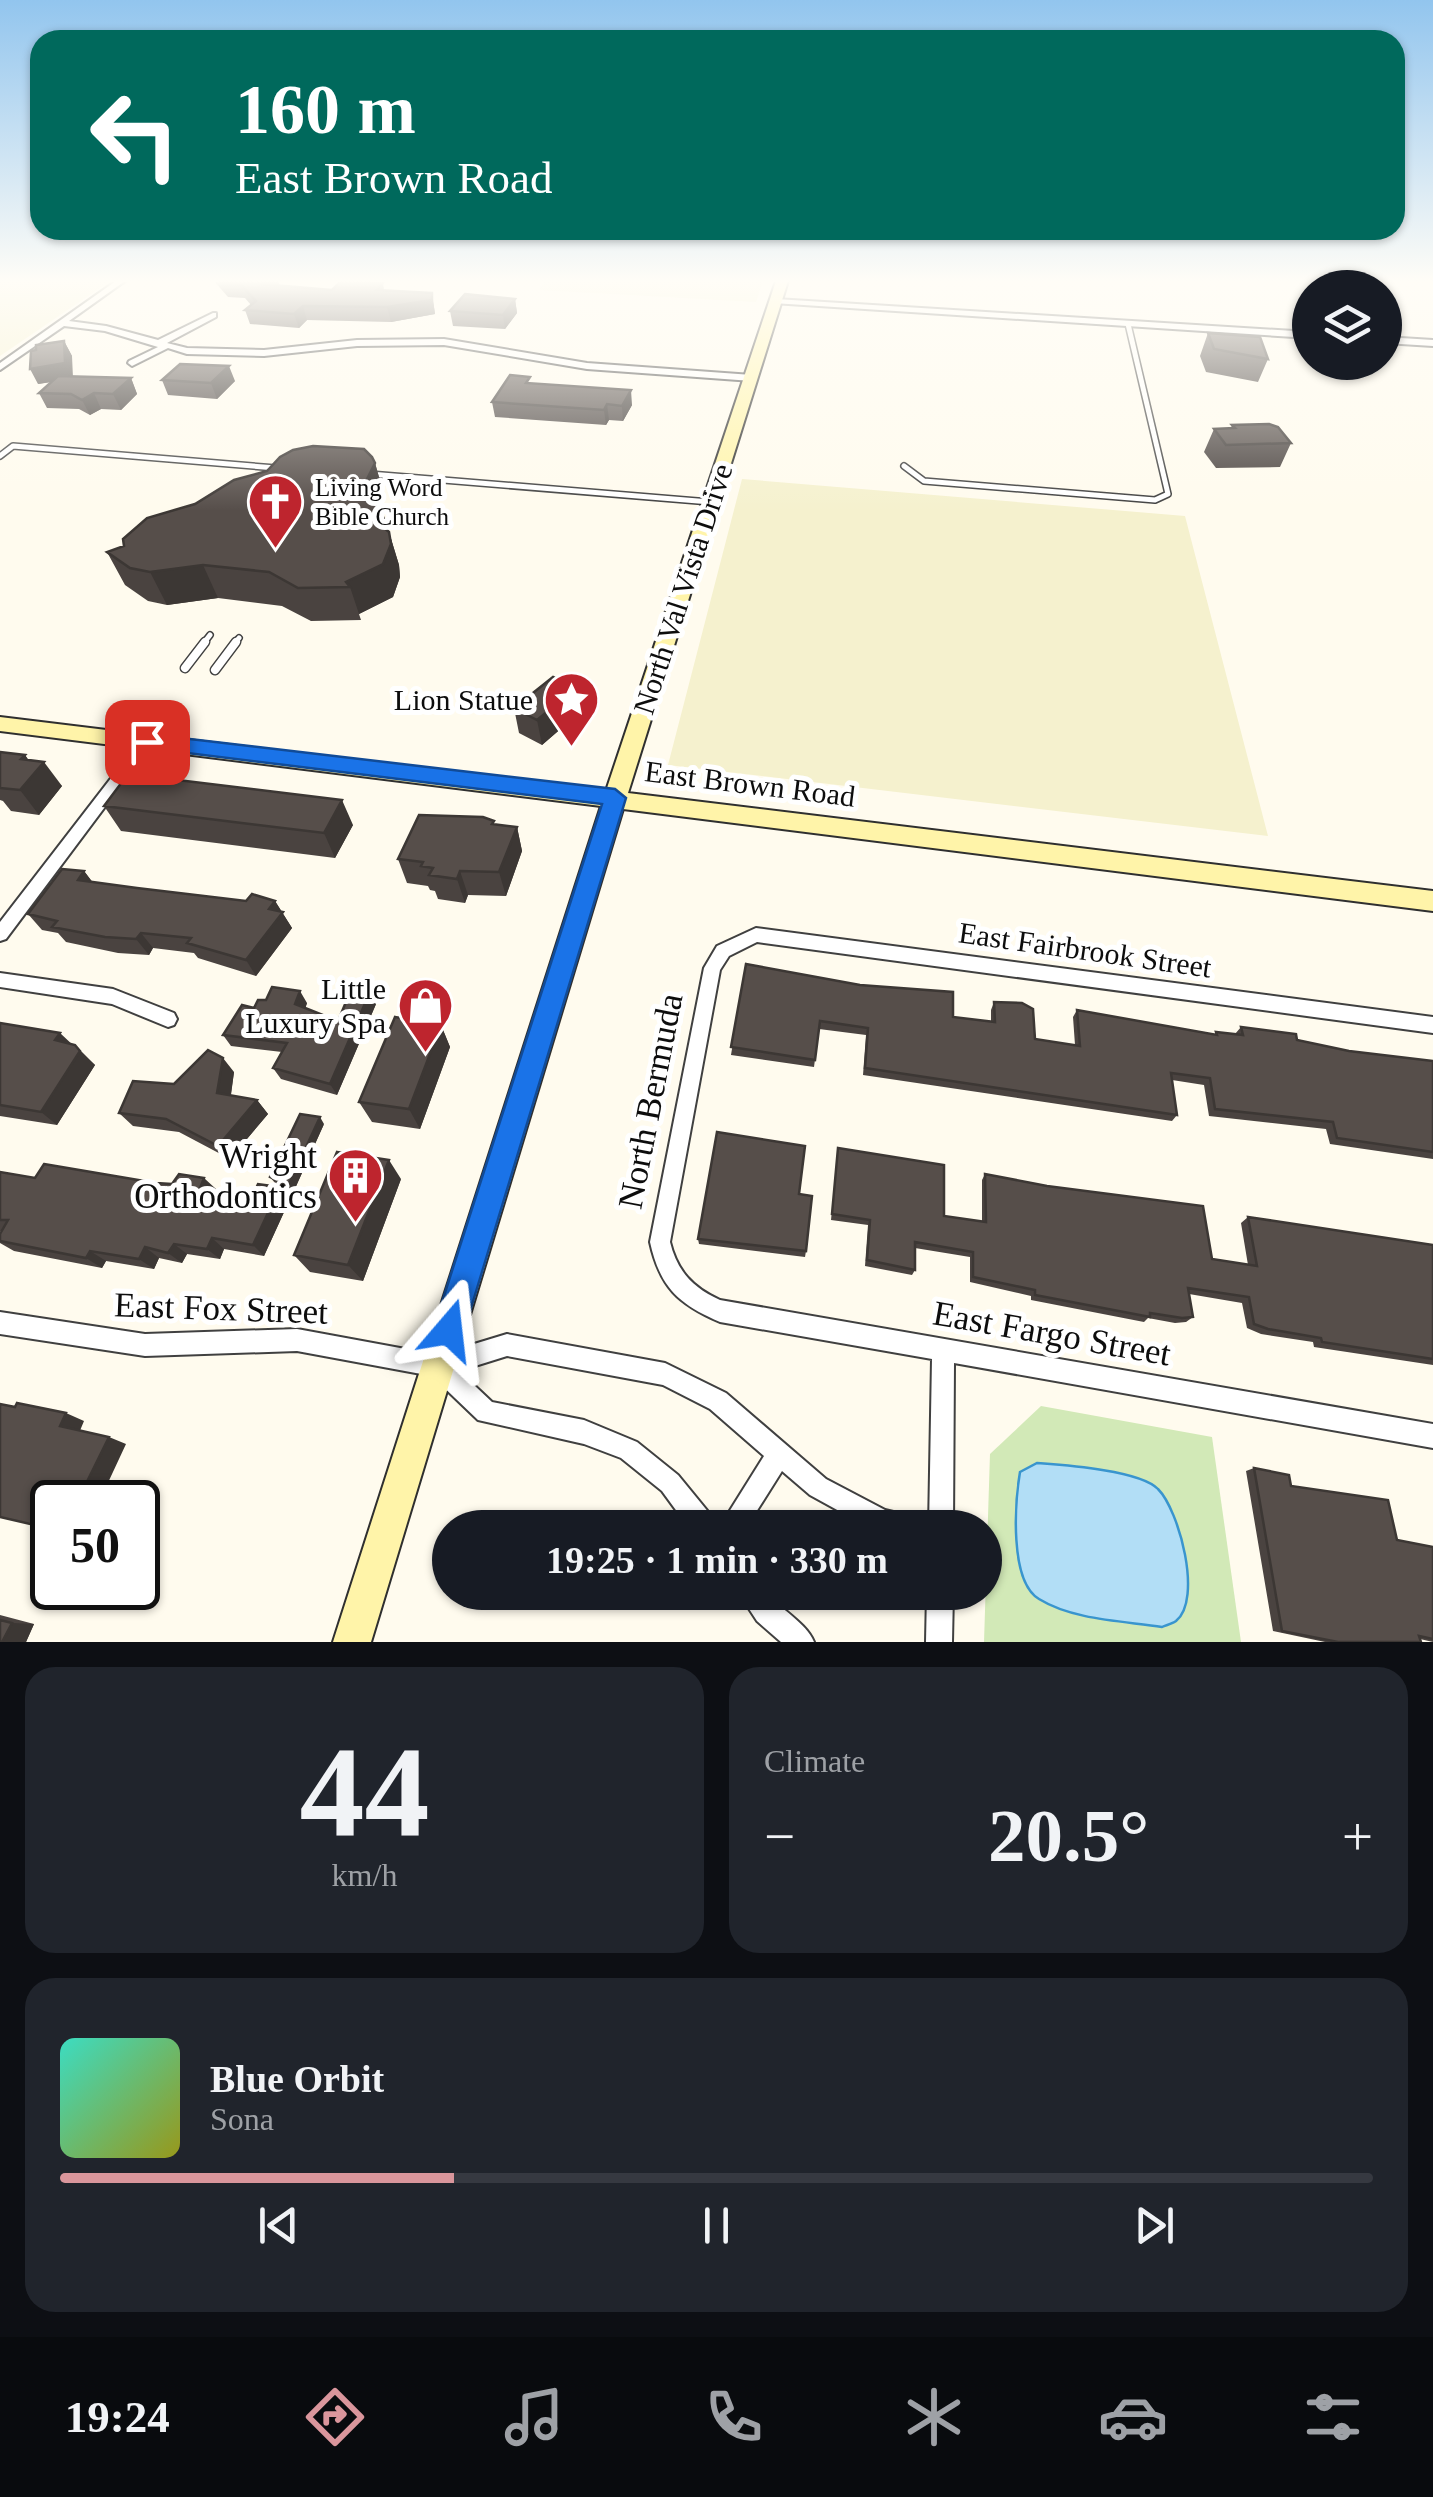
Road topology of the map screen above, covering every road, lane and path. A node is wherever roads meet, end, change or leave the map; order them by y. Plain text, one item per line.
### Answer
1 (141, 358) edge
2 (537, 358) edge
3 (758, 358) edge
4 (1136, 358) edge
5 (132, 363) dead end
6 (752, 378) junction
7 (0, 456) edge
8 (904, 466) dead end
9 (280, 468) edge
10 (362, 472) edge
11 (711, 502) junction
12 (210, 635) dead end
13 (238, 638) dead end
14 (185, 668) dead end
15 (215, 670) dead end
16 (0, 724) edge
17 (147, 742) junction
18 (615, 798) junction
19 (1433, 901) edge
20 (0, 934) edge
21 (732, 945) joint
22 (0, 980) edge
23 (168, 1019) dead end
24 (1433, 1025) edge
25 (670, 1277) joint
26 (0, 1323) edge
27 (943, 1348) junction
28 (438, 1366) junction
29 (1433, 1436) edge
30 (779, 1455) junction
31 (691, 1510) edge
32 (743, 1510) edge
33 (856, 1510) edge
34 (941, 1510) edge
35 (764, 1610) edge
36 (939, 1610) edge
37 (352, 1642) edge
38 (801, 1642) edge
39 (938, 1642) edge

1 - 5 street
2 - 6 street
3 - 6 main road, North Val Vista Drive
4 - 8 lane
6 - 11 main road, North Val Vista Drive
7 - 9 lane
10 - 11 lane
11 - 18 main road, North Val Vista Drive
12 - 14 lane
13 - 15 lane
16 - 17 main road, East Brown Road
17 - 18 main road, East Brown Road
17 - 20 street
18 - 19 main road, East Brown Road
18 - 28 main road, North Val Vista Drive
21 - 24 street, East Fairbrook Street
21 - 25 street, North Bermuda
22 - 23 street
25 - 27 street, East Fargo Street
26 - 28 street, East Fox Street
27 - 29 street, East Fargo Street
27 - 34 street
28 - 30 street, East Fox Street
28 - 31 street
28 - 37 main road, North Val Vista Drive
30 - 32 street
30 - 33 street, East Fox Street
35 - 38 street
36 - 39 street

